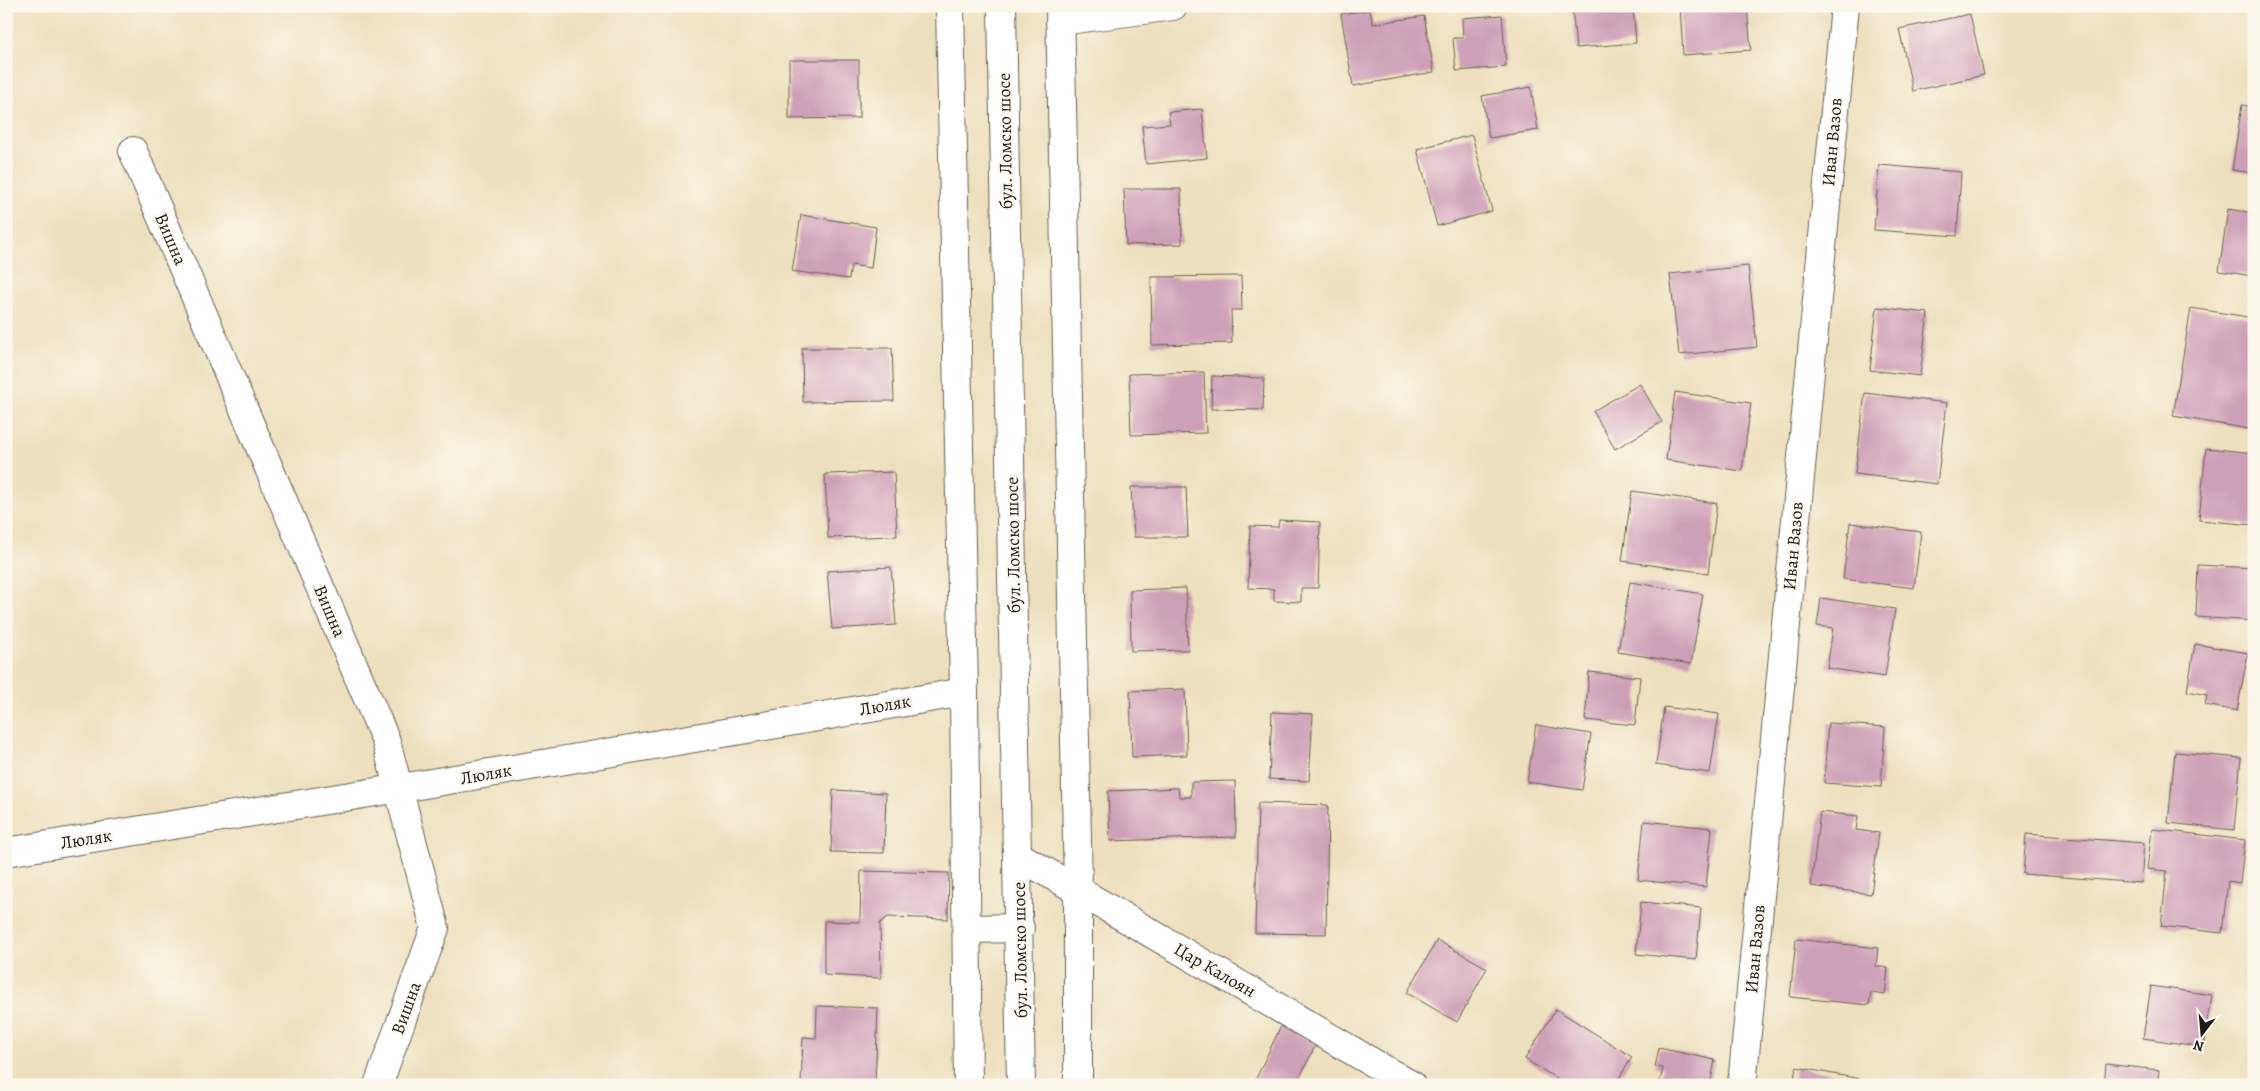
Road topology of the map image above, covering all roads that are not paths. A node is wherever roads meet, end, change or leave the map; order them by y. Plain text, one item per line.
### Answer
1 (950, 6) edge
2 (1002, 6) edge
3 (1173, 6) edge
4 (1844, 6) edge
5 (1060, 14) edge
6 (133, 150) dead end
7 (964, 692) junction
8 (399, 789) junction
9 (6, 852) edge
10 (1018, 856) junction
11 (1078, 889) junction
12 (1020, 928) junction
13 (967, 929) junction
14 (378, 1085) edge
15 (968, 1085) edge
16 (1022, 1085) edge
17 (1078, 1085) edge
18 (1411, 1085) edge
19 (1742, 1085) edge

1 - 7 street
2 - 10 street, бул. Ломско шосе
3 - 5 street
4 - 19 street, Иван Вазов
5 - 11 street
6 - 8 street, Вишна
7 - 8 street, Люляк
7 - 13 street
8 - 9 street, Люляк
8 - 14 street, Вишна
10 - 11 street, Цар Калоян
10 - 12 street, бул. Ломско шосе
11 - 17 street
11 - 18 street, Цар Калоян
12 - 13 street
12 - 16 street, бул. Ломско шосе
13 - 15 street

